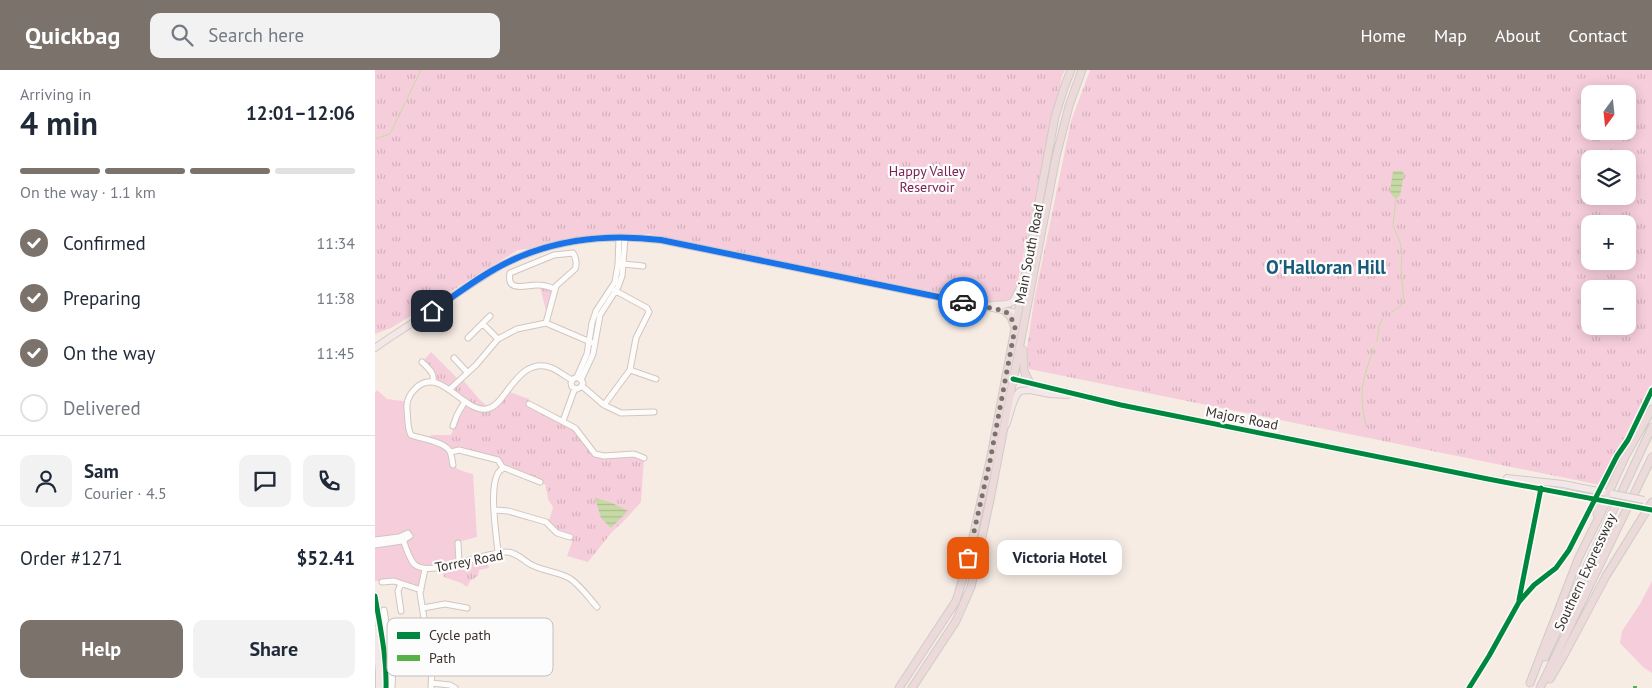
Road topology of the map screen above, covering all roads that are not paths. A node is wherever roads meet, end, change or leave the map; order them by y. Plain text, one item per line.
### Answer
1 (1082, 70) edge
2 (1070, 71) edge
3 (622, 238) junction
4 (623, 264) junction
5 (643, 266) dead end
6 (1024, 278) junction
7 (555, 289) junction
8 (614, 290) junction
9 (981, 306) junction
10 (1005, 311) junction
11 (1017, 314) junction
12 (1026, 315) junction
13 (491, 316) dead end
14 (546, 323) junction
15 (483, 324) junction
16 (1015, 328) junction
17 (1024, 328) junction
18 (392, 337) junction
19 (468, 338) dead end
20 (498, 339) junction
21 (375, 340) edge
22 (592, 343) junction
23 (375, 348) edge
24 (454, 358) dead end
25 (422, 362) dead end
26 (630, 370) junction
27 (467, 372) junction
28 (1005, 377) junction
29 (656, 379) dead end
30 (1013, 379) junction
31 (578, 381) junction
32 (433, 382) junction
33 (1030, 383) junction
34 (450, 390) junction
35 (1081, 395) junction
36 (465, 401) junction
37 (529, 404) dead end
38 (604, 405) junction
39 (1652, 409) edge
40 (653, 412) dead end
41 (563, 421) junction
42 (453, 426) dead end
43 (1652, 427) edge
44 (1004, 429) junction
45 (451, 452) junction
46 (1652, 457) edge
47 (644, 458) dead end
48 (453, 466) dead end
49 (503, 468) junction
50 (1476, 476) junction
51 (540, 482) dead end
52 (1609, 497) junction
53 (1595, 498) junction
54 (1652, 502) edge
55 (1647, 509) edge
56 (495, 510) junction
57 (1652, 515) edge
58 (1595, 522) junction
59 (1637, 528) junction
60 (409, 534) dead end
61 (570, 537) dead end
62 (402, 538) junction
63 (375, 540) edge
64 (459, 543) dead end
65 (375, 545) edge
66 (981, 545) junction
67 (498, 553) junction
68 (459, 562) junction
69 (425, 569) junction
70 (382, 582) dead end
71 (401, 584) junction
72 (961, 584) junction
73 (421, 590) junction
74 (375, 596) edge
75 (597, 607) dead end
76 (423, 608) junction
77 (467, 608) dead end
78 (392, 618) edge
79 (424, 618) edge
80 (377, 629) edge
81 (431, 685) edge
82 (1529, 686) edge
83 (379, 688) edge
84 (386, 688) edge
85 (455, 688) edge
86 (899, 688) edge
87 (912, 688) edge
88 (1540, 688) edge
89 (1544, 688) edge

1 - 12 highway, Main South Road
2 - 6 highway, Main South Road
3 - 4 street
3 - 8 street
3 - 9 main road
3 - 18 main road
4 - 5 street
4 - 8 street
6 - 9 main road
6 - 11 highway, Main South Road
7 - 7 street
7 - 14 street
8 - 22 street
8 - 26 street
9 - 10 main road
10 - 11 main road
10 - 16 highway
11 - 12 highway
11 - 16 highway, Main South Road
12 - 17 highway, Main South Road
13 - 15 street
14 - 20 street
14 - 22 street
15 - 19 street
15 - 20 street
16 - 28 highway, Main South Road
17 - 30 highway, Main South Road
17 - 33 highway
18 - 21 main road
18 - 23 main road
20 - 27 street
22 - 31 street
24 - 27 street
25 - 32 street
26 - 29 street
26 - 38 street
27 - 34 street
28 - 30 main road, Majors Road
28 - 72 highway, Main South Road
30 - 33 main road, Majors Road
30 - 44 highway, Main South Road
31 - 36 street
31 - 38 street
31 - 41 street
32 - 34 street
32 - 45 street
33 - 35 main road, Majors Road
34 - 36 street
35 - 44 main road
35 - 50 main road, Majors Road
36 - 42 street
37 - 41 street
38 - 40 street
39 - 52 highway
41 - 47 street
43 - 82 highway, Southern Expressway
44 - 66 highway, Main South Road
45 - 48 street
45 - 49 street
46 - 88 highway, Southern Expressway
49 - 51 street
49 - 56 street
50 - 52 main road, Majors Road
50 - 53 main road, Majors Road
52 - 53 main road, Majors Road
52 - 54 main road, Majors Road, bridge
52 - 55 main road, Majors Road, bridge
52 - 58 highway
53 - 58 highway
54 - 55 highway
55 - 59 highway
56 - 61 street
56 - 67 street
57 - 59 highway
58 - 82 highway
59 - 89 highway
60 - 62 street
62 - 63 street
62 - 65 street
62 - 69 street, Torrey Road
64 - 68 street
66 - 72 highway
66 - 87 highway, Main South Road
67 - 68 street, Torrey Road
67 - 75 street, Torrey Road
68 - 69 street, Torrey Road
69 - 73 street
70 - 71 street
71 - 73 street
71 - 78 street
72 - 86 highway, Main South Road
73 - 76 street
74 - 80 main road
76 - 77 street
76 - 79 street
80 - 83 main road
80 - 84 main road
81 - 85 street

